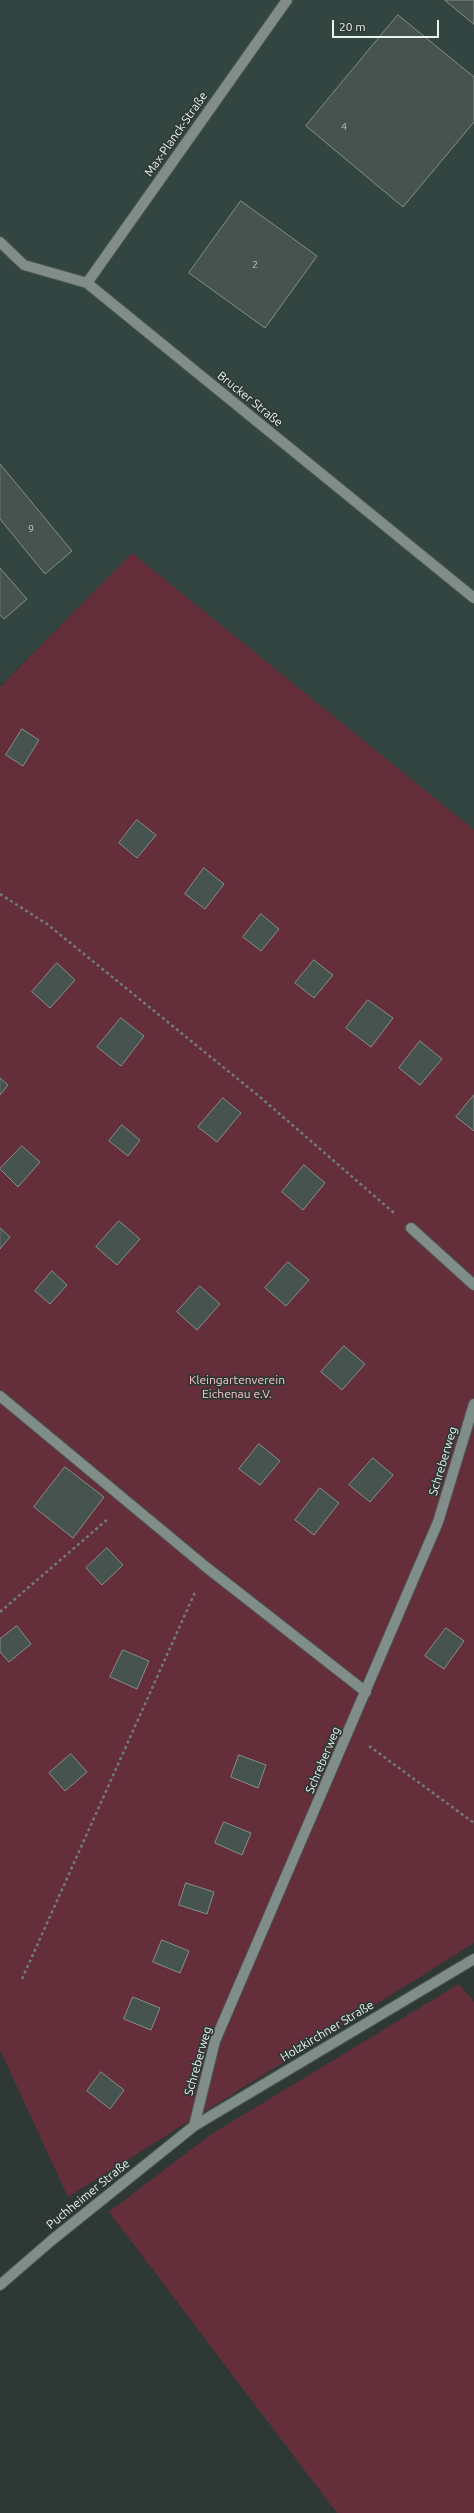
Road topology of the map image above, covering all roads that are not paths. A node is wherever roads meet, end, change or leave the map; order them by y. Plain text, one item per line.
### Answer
1 (287, 0) edge
2 (0, 242) edge
3 (87, 284) junction
4 (474, 598) edge
5 (411, 1228) road end
6 (474, 1285) edge
7 (0, 1396) edge
8 (474, 1404) edge
9 (366, 1692) junction
10 (474, 1958) edge
11 (194, 2126) junction
12 (0, 2285) edge

1 - 3 street, Max-Planck-Straße
2 - 3 street, Brucker Straße
3 - 4 street, Brucker Straße
5 - 6 street
7 - 9 street
8 - 9 street, Schreberweg
9 - 11 street, Schreberweg
10 - 11 street, Holzkirchner Straße
11 - 12 street, Puchheimer Straße

